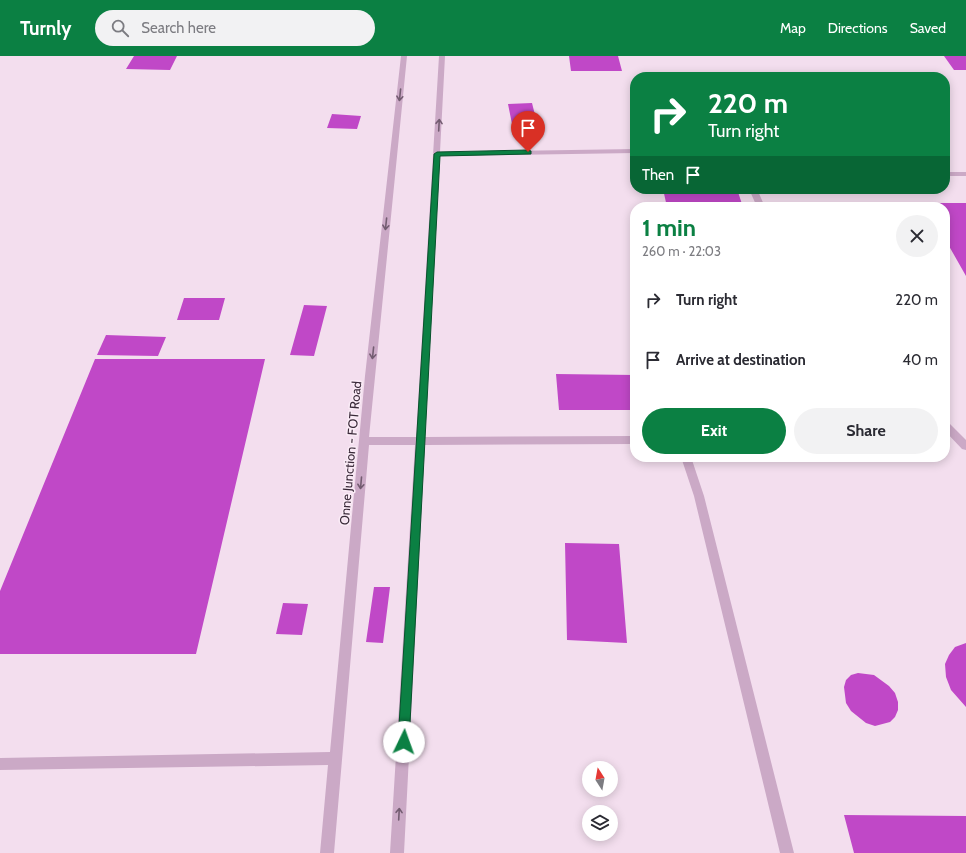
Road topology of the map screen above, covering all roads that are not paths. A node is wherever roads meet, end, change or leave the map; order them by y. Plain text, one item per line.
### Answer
1 (404, 56) edge
2 (442, 56) edge
3 (630, 151) edge
4 (437, 154) junction
5 (950, 174) edge
6 (966, 174) edge
7 (950, 430) edge
8 (421, 440) junction
9 (630, 440) edge
10 (364, 441) junction
11 (966, 446) edge
12 (688, 462) edge
13 (336, 758) junction
14 (0, 764) edge
15 (327, 853) edge
16 (397, 853) edge
17 (787, 853) edge

1 -> 10 street, Onne Junction - FOT Road
4 -> 2 street
3 - 4 street
4 - 8 street
5 - 6 street
7 - 11 street
8 - 9 street
8 - 10 street
16 -> 8 street
10 -> 13 street, Onne Junction - FOT Road
12 - 17 street
13 - 14 street
13 - 15 street, Onne Junction - FOT Road

